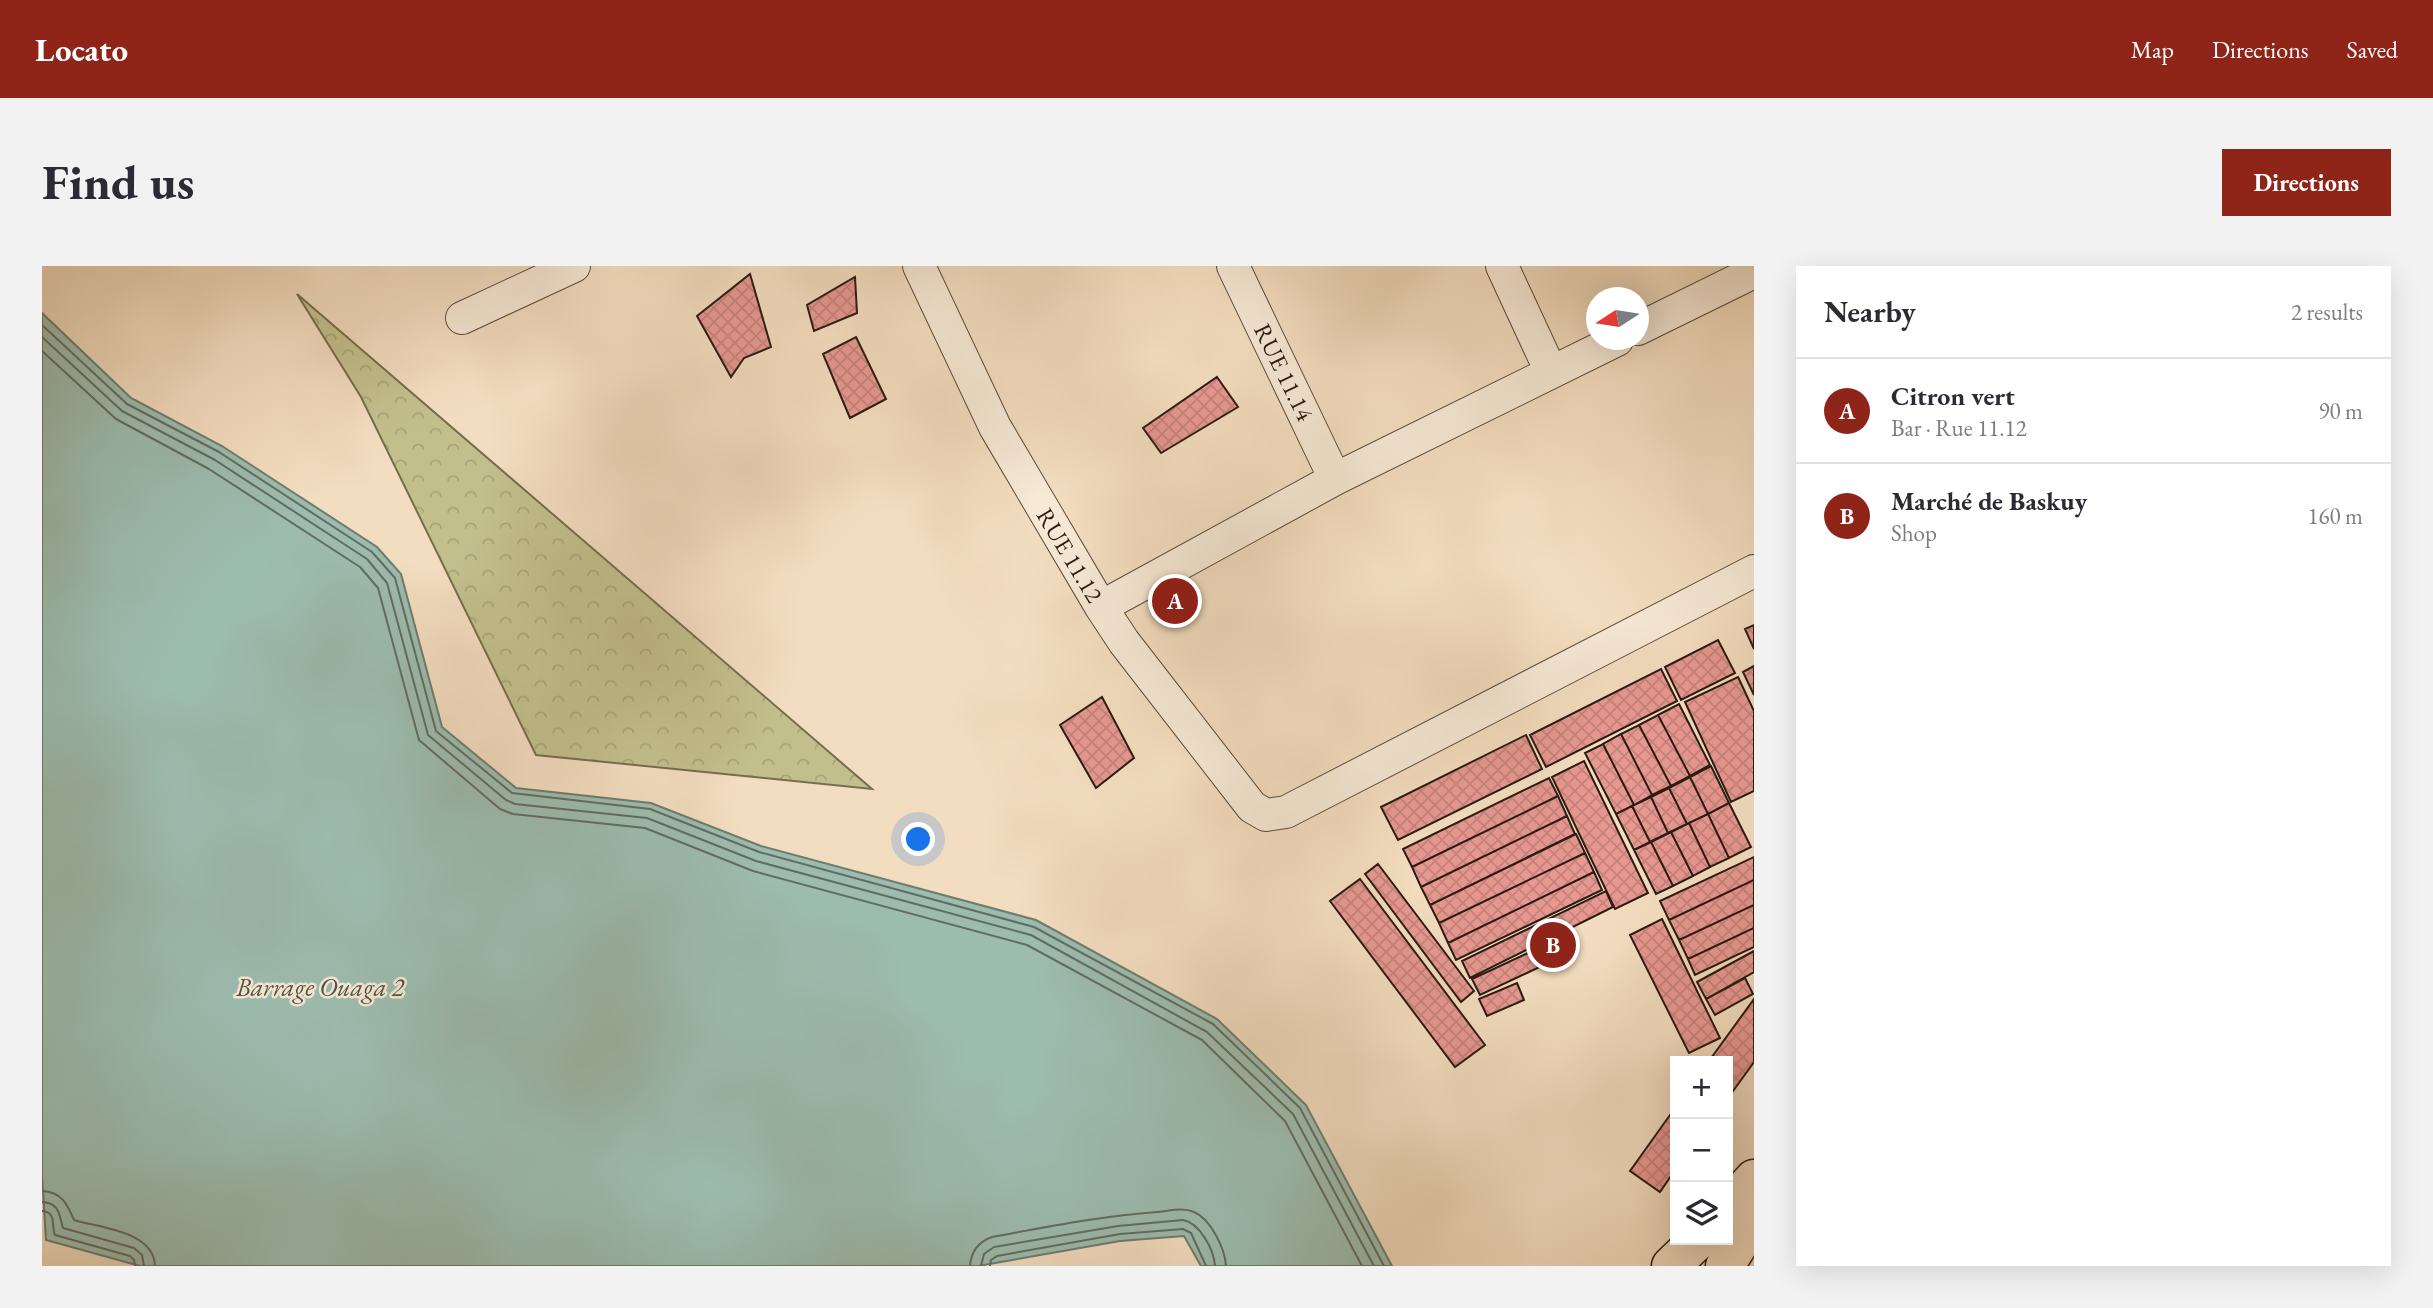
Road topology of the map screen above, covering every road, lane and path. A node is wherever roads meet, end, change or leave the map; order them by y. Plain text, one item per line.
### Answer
1 (574, 266) edge
2 (919, 266) edge
3 (1233, 266) edge
4 (1502, 266) edge
5 (1754, 272) edge
6 (463, 318) dead end
7 (1649, 324) edge
8 (1596, 350) edge
9 (1551, 372) junction
10 (1335, 479) junction
11 (1754, 571) edge
12 (1101, 607) junction
13 (1754, 1180) edge
14 (1733, 1203) edge
15 (1754, 1219) edge
16 (1693, 1245) edge
17 (1671, 1266) edge
18 (1725, 1266) edge

1 - 6 street
2 - 12 street, RUE 11.12
3 - 10 street, RUE 11.14
4 - 9 street
5 - 7 street
8 - 9 street
9 - 10 street
10 - 12 street
11 - 12 street, RUE 11.12
13 - 14 main road
15 - 18 main road
16 - 17 main road

